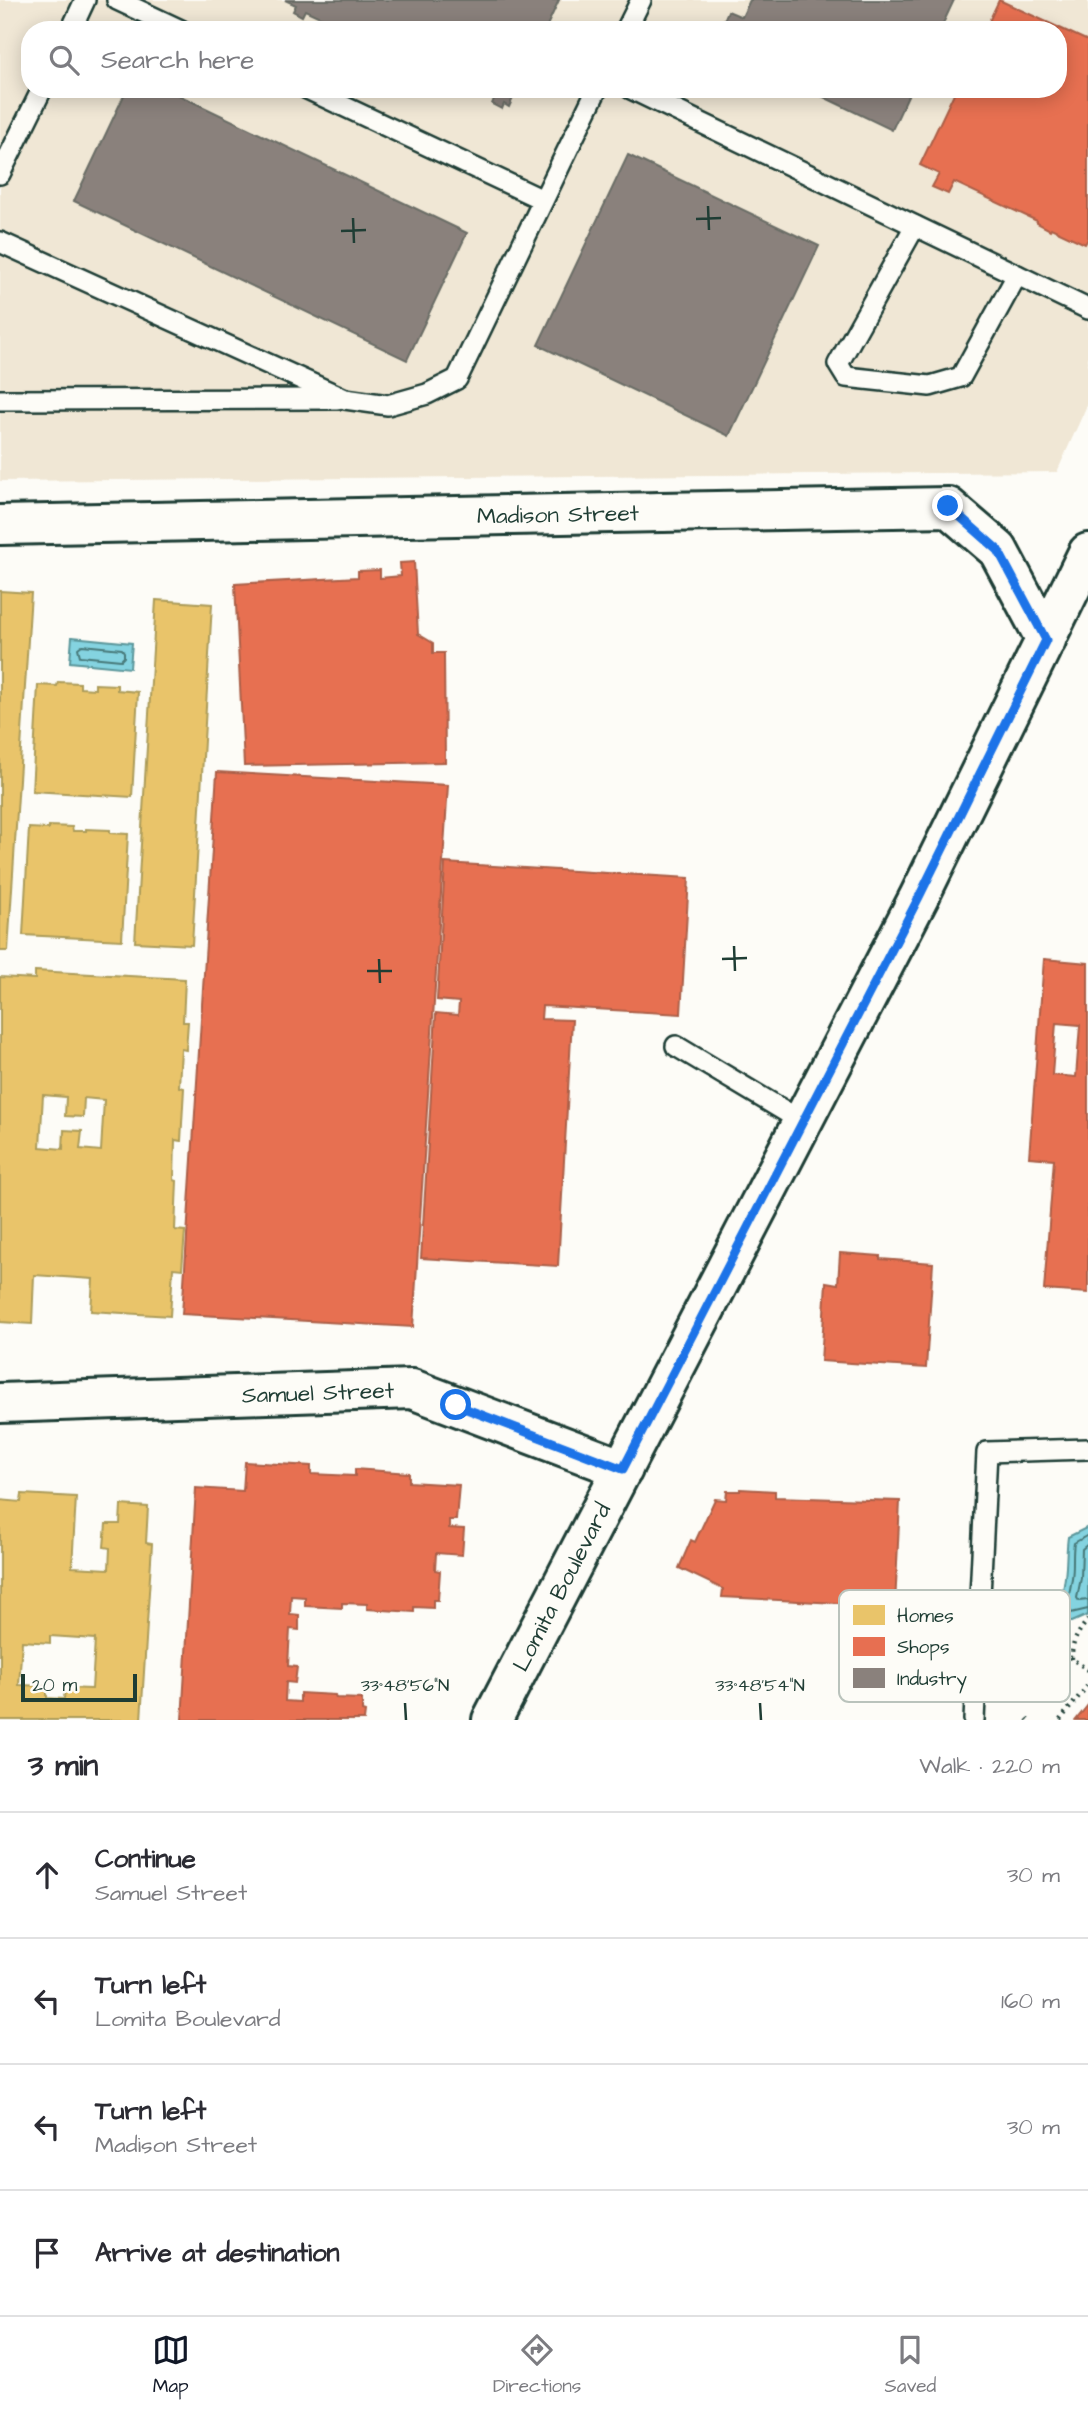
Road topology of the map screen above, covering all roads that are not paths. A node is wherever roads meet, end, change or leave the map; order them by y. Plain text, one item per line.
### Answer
1 (85, 0) edge
2 (117, 0) edge
3 (640, 0) edge
4 (75, 21) edge
5 (162, 21) edge
6 (630, 21) edge
7 (37, 98) edge
8 (326, 98) edge
9 (593, 98) edge
10 (650, 98) edge
11 (0, 174) edge
12 (543, 200) junction
13 (915, 226) junction
14 (0, 242) edge
15 (1017, 275) junction
16 (1088, 309) edge
17 (0, 400) edge
18 (345, 400) junction
19 (0, 525) edge
20 (1088, 553) edge
21 (1046, 640) junction
22 (676, 1046) dead end
23 (803, 1122) junction
24 (0, 1403) edge
25 (1088, 1449) edge
26 (623, 1469) junction
27 (981, 1590) edge
28 (975, 1702) edge
29 (492, 1720) edge
30 (974, 1720) edge

1 - 4 lane
2 - 5 lane
3 - 6 lane
7 - 11 lane
8 - 12 lane
9 - 12 lane
10 - 13 lane
12 - 18 lane
13 - 15 lane
13 - 15 lane
14 - 18 lane
15 - 16 lane
17 - 18 lane
19 - 21 street, Madison Street
20 - 21 street, Lomita Boulevard
21 - 23 street, Lomita Boulevard
22 - 23 lane
23 - 26 street, Lomita Boulevard
24 - 26 street, Samuel Street
25 - 27 lane
26 - 29 street, Lomita Boulevard
28 - 30 lane

